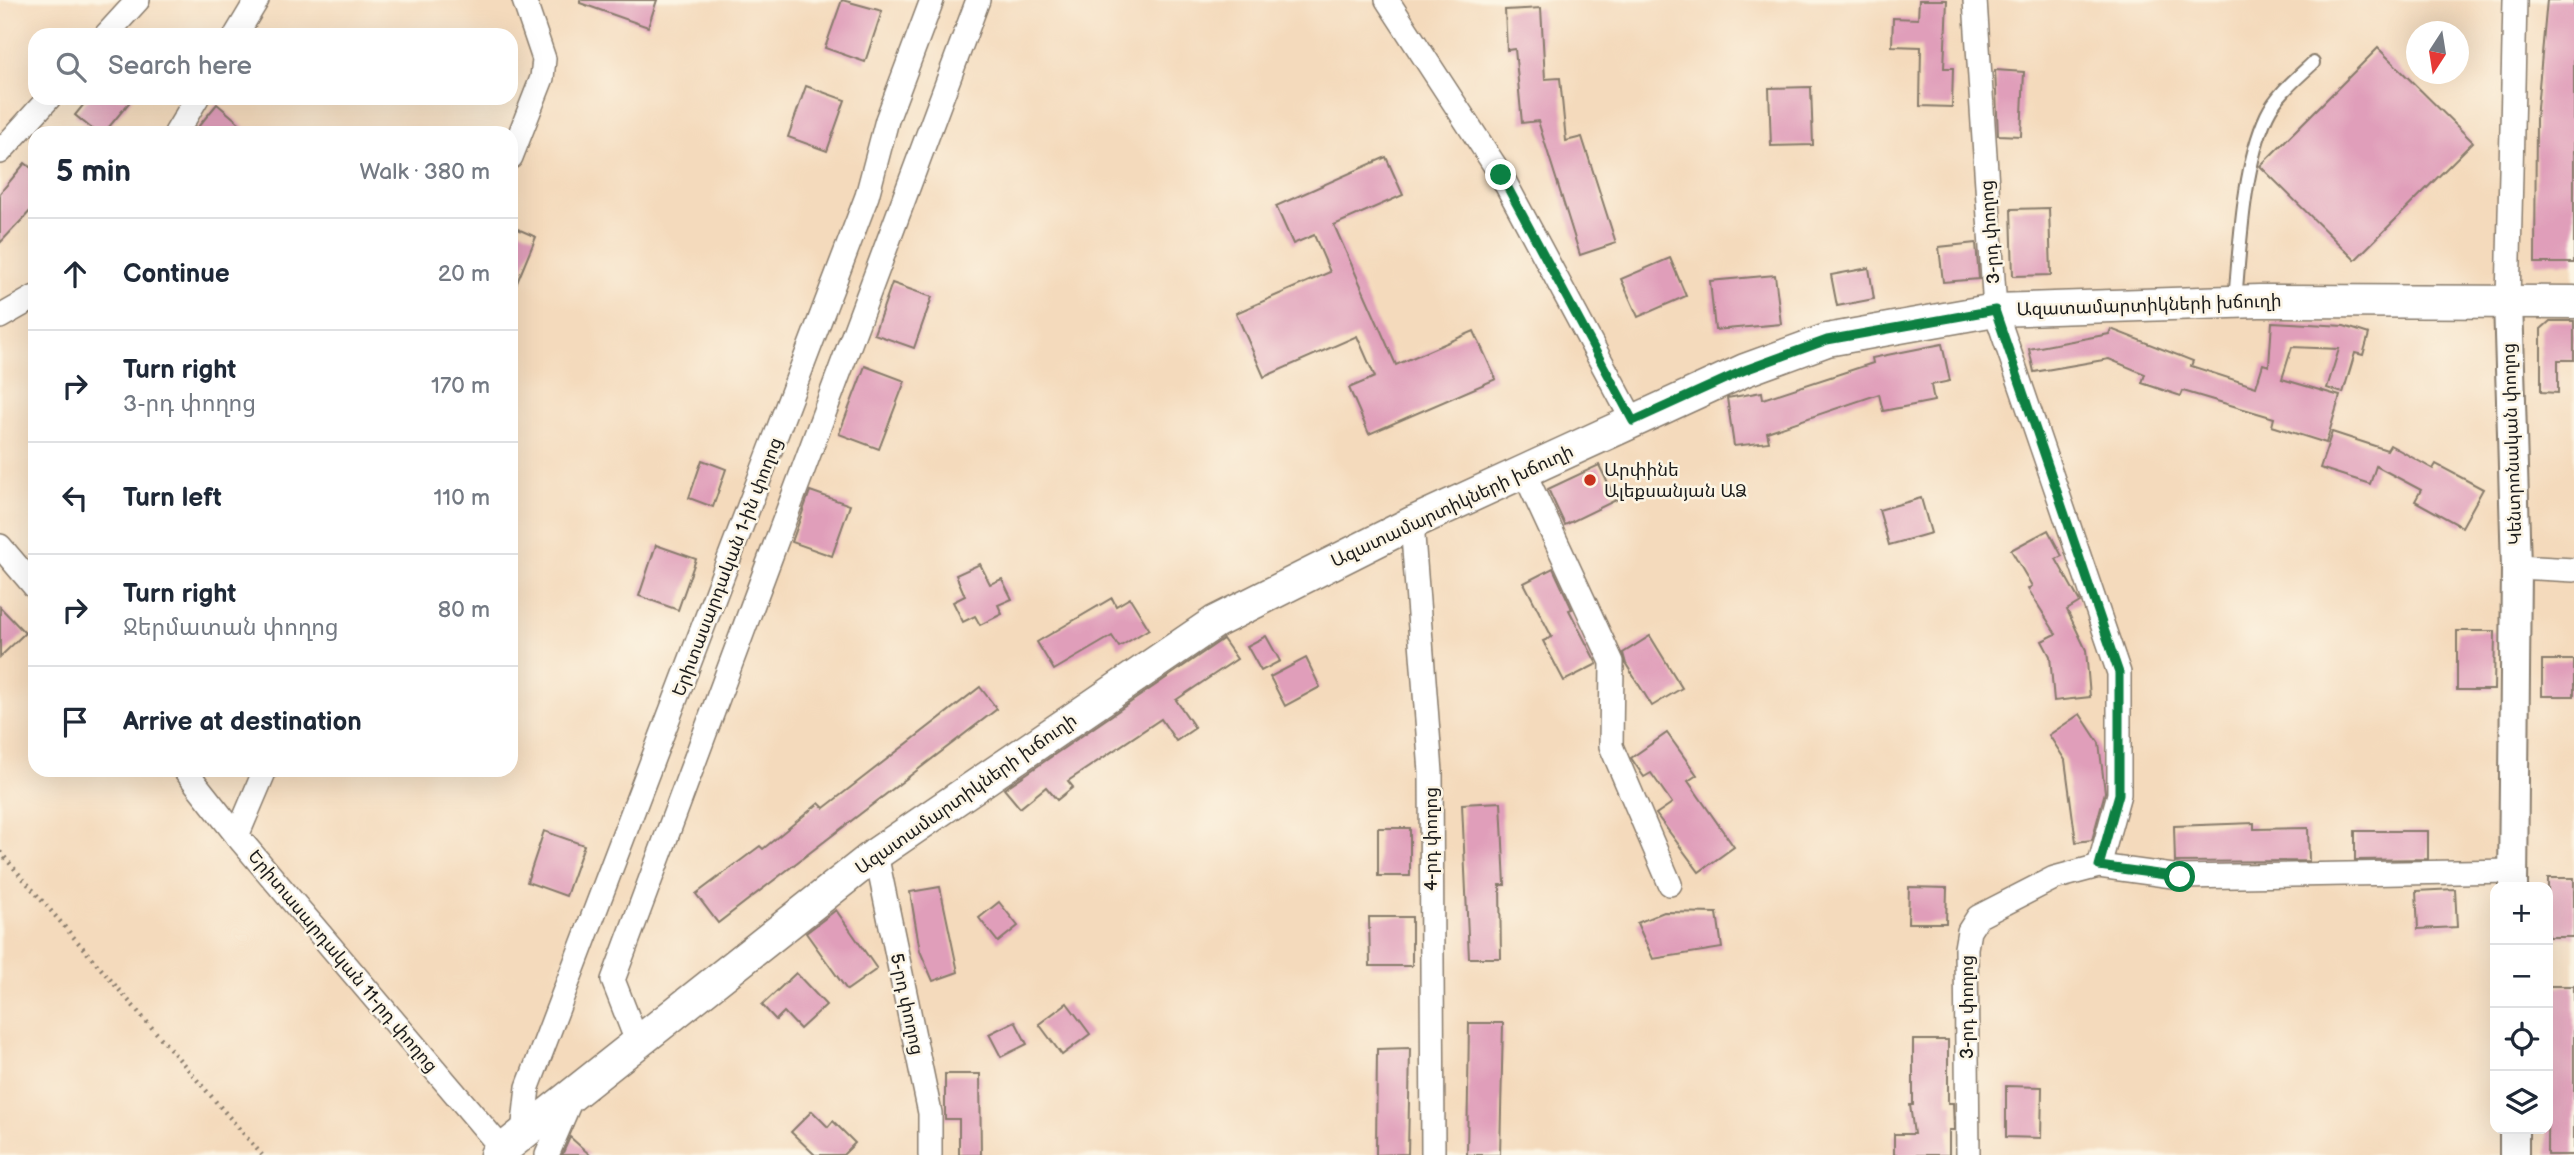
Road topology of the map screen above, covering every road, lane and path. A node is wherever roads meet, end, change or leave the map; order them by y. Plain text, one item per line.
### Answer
1 (138, 0) edge
2 (257, 0) edge
3 (524, 0) edge
4 (932, 0) edge
5 (978, 0) edge
6 (1387, 0) edge
7 (1975, 0) edge
8 (2515, 0) edge
9 (112, 28) edge
10 (240, 28) edge
11 (2313, 63) dead end
12 (43, 105) edge
13 (193, 105) edge
14 (180, 126) edge
15 (518, 139) edge
16 (0, 152) edge
17 (28, 301) edge
18 (2508, 301) junction
19 (2235, 302) junction
20 (2574, 302) edge
21 (1995, 310) junction
22 (0, 317) edge
23 (1633, 421) junction
24 (1524, 472) junction
25 (1412, 523) junction
26 (2, 553) edge
27 (2516, 567) junction
28 (2574, 570) edge
29 (28, 580) edge
30 (191, 777) edge
31 (262, 777) edge
32 (237, 836) junction
33 (0, 852) edge
34 (876, 854) junction
35 (2099, 866) junction
36 (2513, 879) edge
37 (1670, 884) dead end
38 (638, 1044) junction
39 (575, 1091) junction
40 (2514, 1134) edge
41 (507, 1146) edge
42 (262, 1155) edge
43 (547, 1155) edge
44 (930, 1155) edge
45 (1433, 1155) edge
46 (1968, 1155) edge
47 (2514, 1155) edge

1 - 9 street
2 - 10 street
3 - 15 street
4 - 41 street, Երիտասարդական 1-ին փողոց
5 - 38 street
6 - 23 street
7 - 21 street, 3-րդ փողոց
8 - 18 street, Կենտրոնական փողոց
11 - 19 lane
12 - 16 street
13 - 14 street
17 - 22 street
18 - 19 main road, Ազատամարտիկների խճուղի
18 - 20 main road, Ազատամարտիկների խճուղի
18 - 27 street, Կենտրոնական փողոց
19 - 21 main road, Ազատամարտիկների խճուղի
21 - 23 main road, Ազատամարտիկների խճուղի
21 - 35 street, 3-րդ փողոց
23 - 24 main road, Ազատամարտիկների խճուղի
24 - 25 main road, Ազատամարտիկների խճուղի
24 - 37 street
25 - 34 main road, Ազատամարտիկների խճուղի
25 - 45 street, 4-րդ փողոց
26 - 29 street
27 - 28 street
27 - 36 street, Կենտրոնական փողոց
30 - 32 street, Երիտասարդական 11-րդ փողոց
31 - 32 street
32 - 41 street, Երիտասարդական 11-րդ փողոց
33 - 42 path
34 - 38 main road, Ազատամարտիկների խճուղի
34 - 44 street, 5-րդ փողոց
35 - 36 street
35 - 46 street, 3-րդ փողոց
38 - 39 main road, Ազատամարտիկների խճուղի
39 - 41 main road, Ազատամարտիկների խճուղի
39 - 43 street
40 - 47 street

